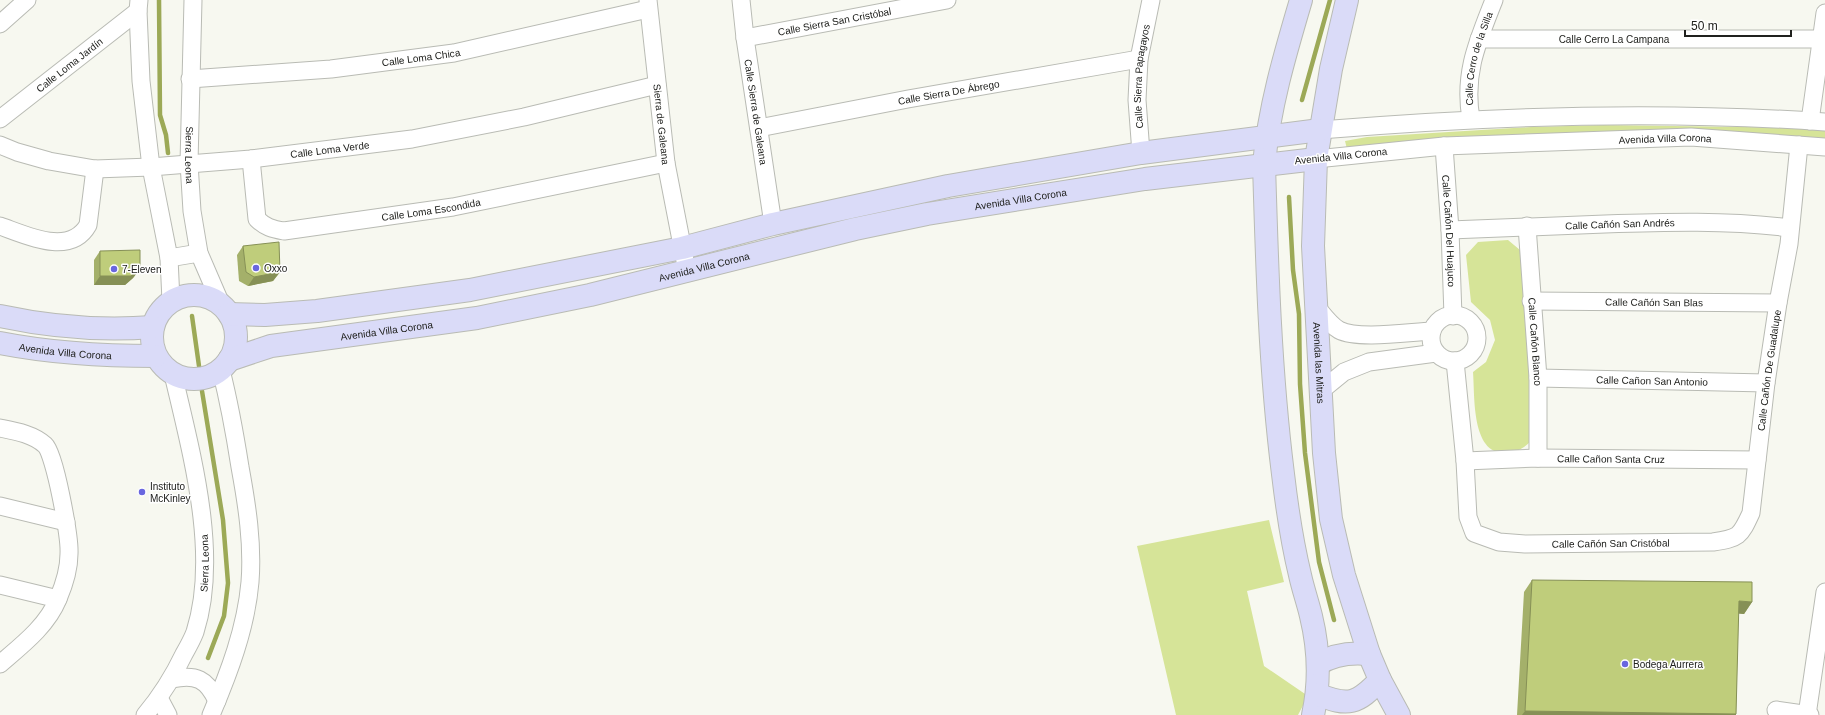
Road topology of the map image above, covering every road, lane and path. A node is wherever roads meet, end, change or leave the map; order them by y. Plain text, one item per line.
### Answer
1 (27, 0) edge
2 (193, 0) edge
3 (741, 0) edge
4 (947, 0) edge
5 (1151, 0) edge
6 (1301, 0) edge
7 (1347, 0) edge
8 (1494, 0) edge
9 (648, 4) edge
10 (139, 5) edge
11 (1825, 13) edge
12 (0, 24) edge
13 (745, 38) junction
14 (1479, 39) junction
15 (1821, 39) junction
16 (1139, 59) junction
17 (190, 79) junction
18 (657, 85) junction
19 (0, 119) edge
20 (1470, 119) junction
21 (1817, 122) edge
22 (759, 128) junction
23 (1320, 130) junction
24 (1266, 138) junction
25 (0, 145) edge
26 (1799, 145) junction
27 (1444, 146) junction
28 (1825, 147) edge
29 (1141, 153) junction
30 (250, 159) junction
31 (1316, 159) junction
32 (188, 163) junction
33 (666, 163) junction
34 (1264, 164) junction
35 (151, 167) junction
36 (95, 169) junction
37 (773, 224) junction
38 (0, 226) edge
39 (1527, 226) junction
40 (1790, 228) junction
41 (1450, 230) junction
42 (682, 248) junction
43 (199, 253) junction
44 (169, 258) junction
45 (687, 271) junction
46 (171, 301) junction
47 (1531, 301) junction
48 (1778, 303) junction
49 (1315, 305) junction
50 (225, 309) junction
51 (0, 316) edge
52 (1453, 316) junction
53 (153, 327) junction
54 (1432, 331) junction
55 (1366, 336) junction
56 (0, 342) edge
57 (1436, 353) junction
58 (155, 356) junction
59 (1369, 362) junction
60 (1455, 362) junction
61 (225, 365) junction
62 (173, 374) junction
63 (1538, 378) junction
64 (1766, 383) junction
65 (1322, 390) junction
66 (0, 428) edge
67 (1538, 458) junction
68 (1757, 460) junction
69 (1465, 461) junction
70 (0, 506) edge
71 (1750, 513) joint
72 (66, 522) junction
73 (0, 585) edge
74 (1825, 592) edge
75 (58, 599) junction
76 (1369, 654) junction
77 (0, 664) edge
78 (1318, 664) junction
79 (172, 679) junction
80 (1380, 680) junction
81 (159, 698) junction
82 (1315, 705) edge
83 (214, 708) edge
84 (1776, 710) dead end
85 (145, 715) edge
86 (168, 715) edge
87 (1399, 715) edge
88 (1808, 715) edge

1 - 12 street
2 - 17 street, Sierra Leona
3 - 13 street, Calle Sierra de Galeana
4 - 13 street, Calle Sierra San Cristóbal
5 - 16 street, Calle Sierra Papagayos
6 - 24 street
7 - 23 street, Avenida las Mitras
8 - 14 street, Calle Cerro de la Silla
9 - 17 street, Calle Loma Chica
9 - 18 street, Sierra de Galeana
10 - 19 street, Calle Loma Jardín
10 - 35 street
11 - 15 street
13 - 22 street, Calle Sierra de Galeana
14 - 15 street, Calle Cerro La Campana
14 - 20 street, Calle Cerro de la Silla
15 - 21 street
16 - 22 street, Calle Sierra De Ábrego
16 - 29 street, Calle Sierra Papagayos
17 - 32 street, Sierra Leona
18 - 30 street, Calle Loma Verde
18 - 33 street, Sierra de Galeana
20 - 21 street
20 - 23 street
22 - 37 street, Calle Sierra de Galeana
23 - 24 street
23 - 31 street, Avenida las Mitras
24 - 29 street
24 - 34 street
25 - 36 street, Calle Loma Verde
26 - 27 street, Avenida Villa Corona
26 - 28 street, Avenida Villa Corona
26 - 40 street, Calle Cañón De Guadalupe
27 - 31 street, Avenida Villa Corona
27 - 41 street, Calle Cañón Del Huajuco
29 - 37 street
30 - 32 street, Calle Loma Verde
30 - 33 street, Calle Loma Escondida
31 - 34 street, Avenida Villa Corona
31 - 49 street, Avenida las Mitras
32 - 35 street, Calle Loma Verde
32 - 43 street, Sierra Leona
33 - 42 street, Sierra de Galeana
34 - 45 street, Avenida Villa Corona
34 - 78 street
35 - 36 street, Calle Loma Verde
35 - 44 street
36 - 38 street
37 - 42 street
39 - 40 street, Calle Cañón San Andrés
39 - 41 street, Calle Cañón San Andrés
39 - 47 street, Calle Cañón Blanco
40 - 48 street, Calle Cañón De Guadalupe
41 - 52 street, Calle Cañón Del Huajuco
42 - 45 street, Sierra de Galeana
42 - 50 street
43 - 44 street
43 - 50 street, Sierra Leona
44 - 46 street
45 - 61 street, Avenida Villa Corona
46 - 50 street
46 - 53 street
47 - 48 street, Calle Cañón San Blas
47 - 63 street, Calle Cañón Blanco
48 - 64 street, Calle Cañón De Guadalupe
49 - 55 street
49 - 65 street, Avenida las Mitras
50 - 61 street
51 - 53 street
52 - 54 street
52 - 60 street
53 - 58 street
54 - 55 street
54 - 57 street
55 - 59 street
56 - 58 street, Avenida Villa Corona
57 - 59 street
57 - 60 street
58 - 62 street
59 - 65 street
60 - 69 street
61 - 62 street
61 - 83 street
62 - 79 street, Sierra Leona
63 - 64 street, Calle Cañon San Antonio
63 - 67 street, Calle Cañón Blanco
64 - 68 street, Calle Cañón De Guadalupe
65 - 76 street, Avenida las Mitras
66 - 72 street
67 - 68 street, Calle Cañon Santa Cruz
67 - 69 street, Calle Cañon Santa Cruz
68 - 71 street, Calle Cañón De Guadalupe
69 - 71 street, Calle Cañón San Cristóbal
70 - 72 street
72 - 75 street
73 - 75 street
74 - 88 street
75 - 77 street
76 - 78 street
76 - 80 street, Avenida las Mitras
78 - 82 street
79 - 81 street, Sierra Leona
79 - 83 street
80 - 82 street
80 - 87 street, Avenida las Mitras
81 - 85 street, Sierra Leona
81 - 86 street
84 - 88 street

